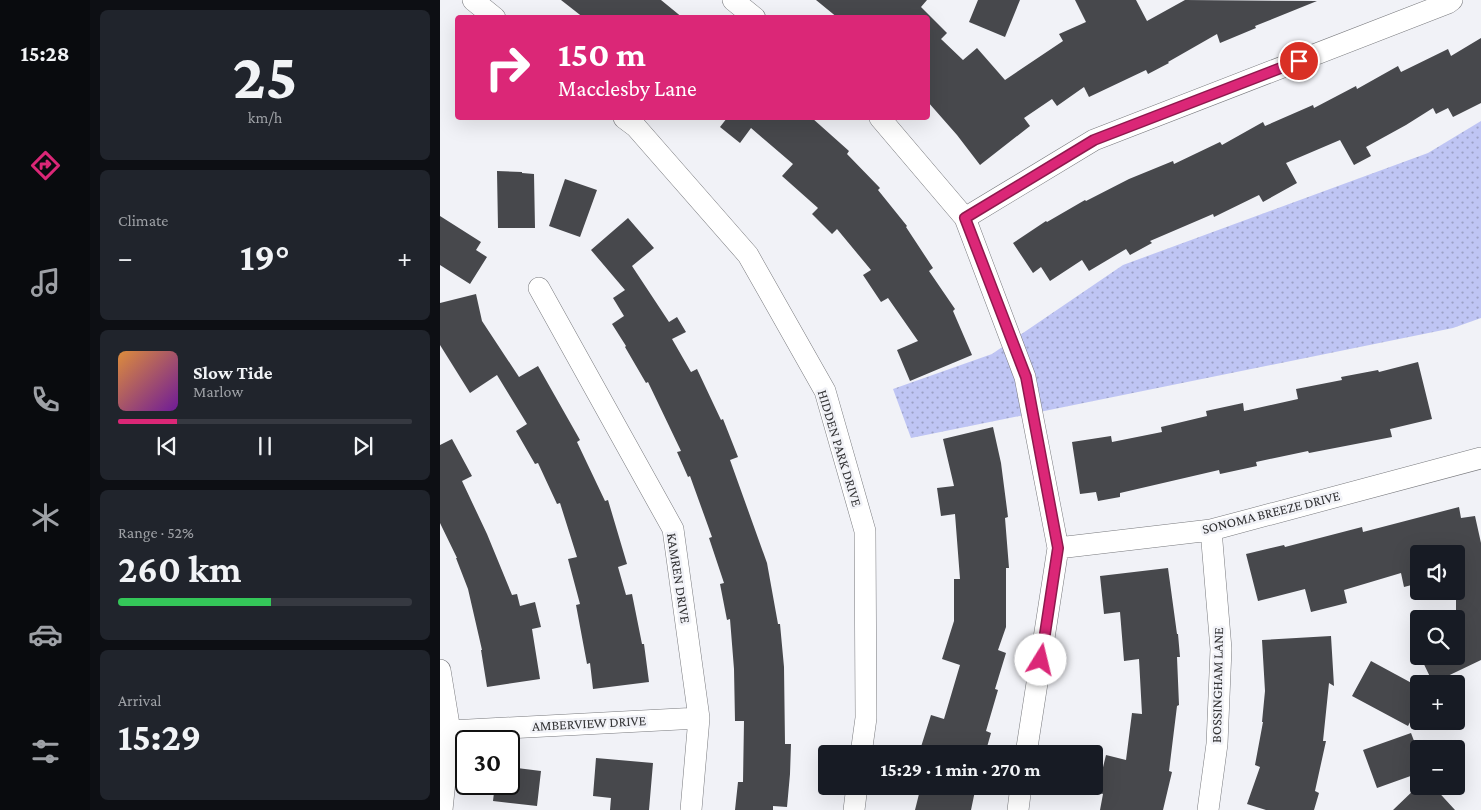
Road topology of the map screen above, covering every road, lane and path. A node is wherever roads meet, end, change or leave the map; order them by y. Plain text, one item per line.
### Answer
1 (473, 0) edge
2 (733, 0) edge
3 (1452, 0) edge
4 (491, 15) edge
5 (751, 15) edge
6 (627, 120) edge
7 (882, 120) edge
8 (965, 218) junction
9 (539, 288) dead end
10 (1481, 458) edge
11 (1211, 530) junction
12 (1058, 548) junction
13 (440, 670) edge
14 (698, 718) junction
15 (450, 730) junction
16 (862, 745) edge
17 (1027, 745) edge
18 (856, 795) edge
19 (1020, 795) edge
20 (442, 810) edge
21 (690, 810) edge
22 (854, 810) edge
23 (1018, 810) edge
24 (1208, 810) edge

1 - 4 street
2 - 5 street
3 - 8 street
6 - 16 street, HIDDEN PARK DRIVE
7 - 8 street
8 - 12 street
9 - 14 street, KAMREN DRIVE
10 - 11 street, SONOMA BREEZE DRIVE
11 - 12 street, SONOMA BREEZE DRIVE
11 - 24 street, BOSSINGHAM LANE
12 - 17 street
13 - 15 street
14 - 15 street, AMBERVIEW DRIVE
14 - 21 street, KAMREN DRIVE
15 - 20 street
18 - 22 street
19 - 23 street

